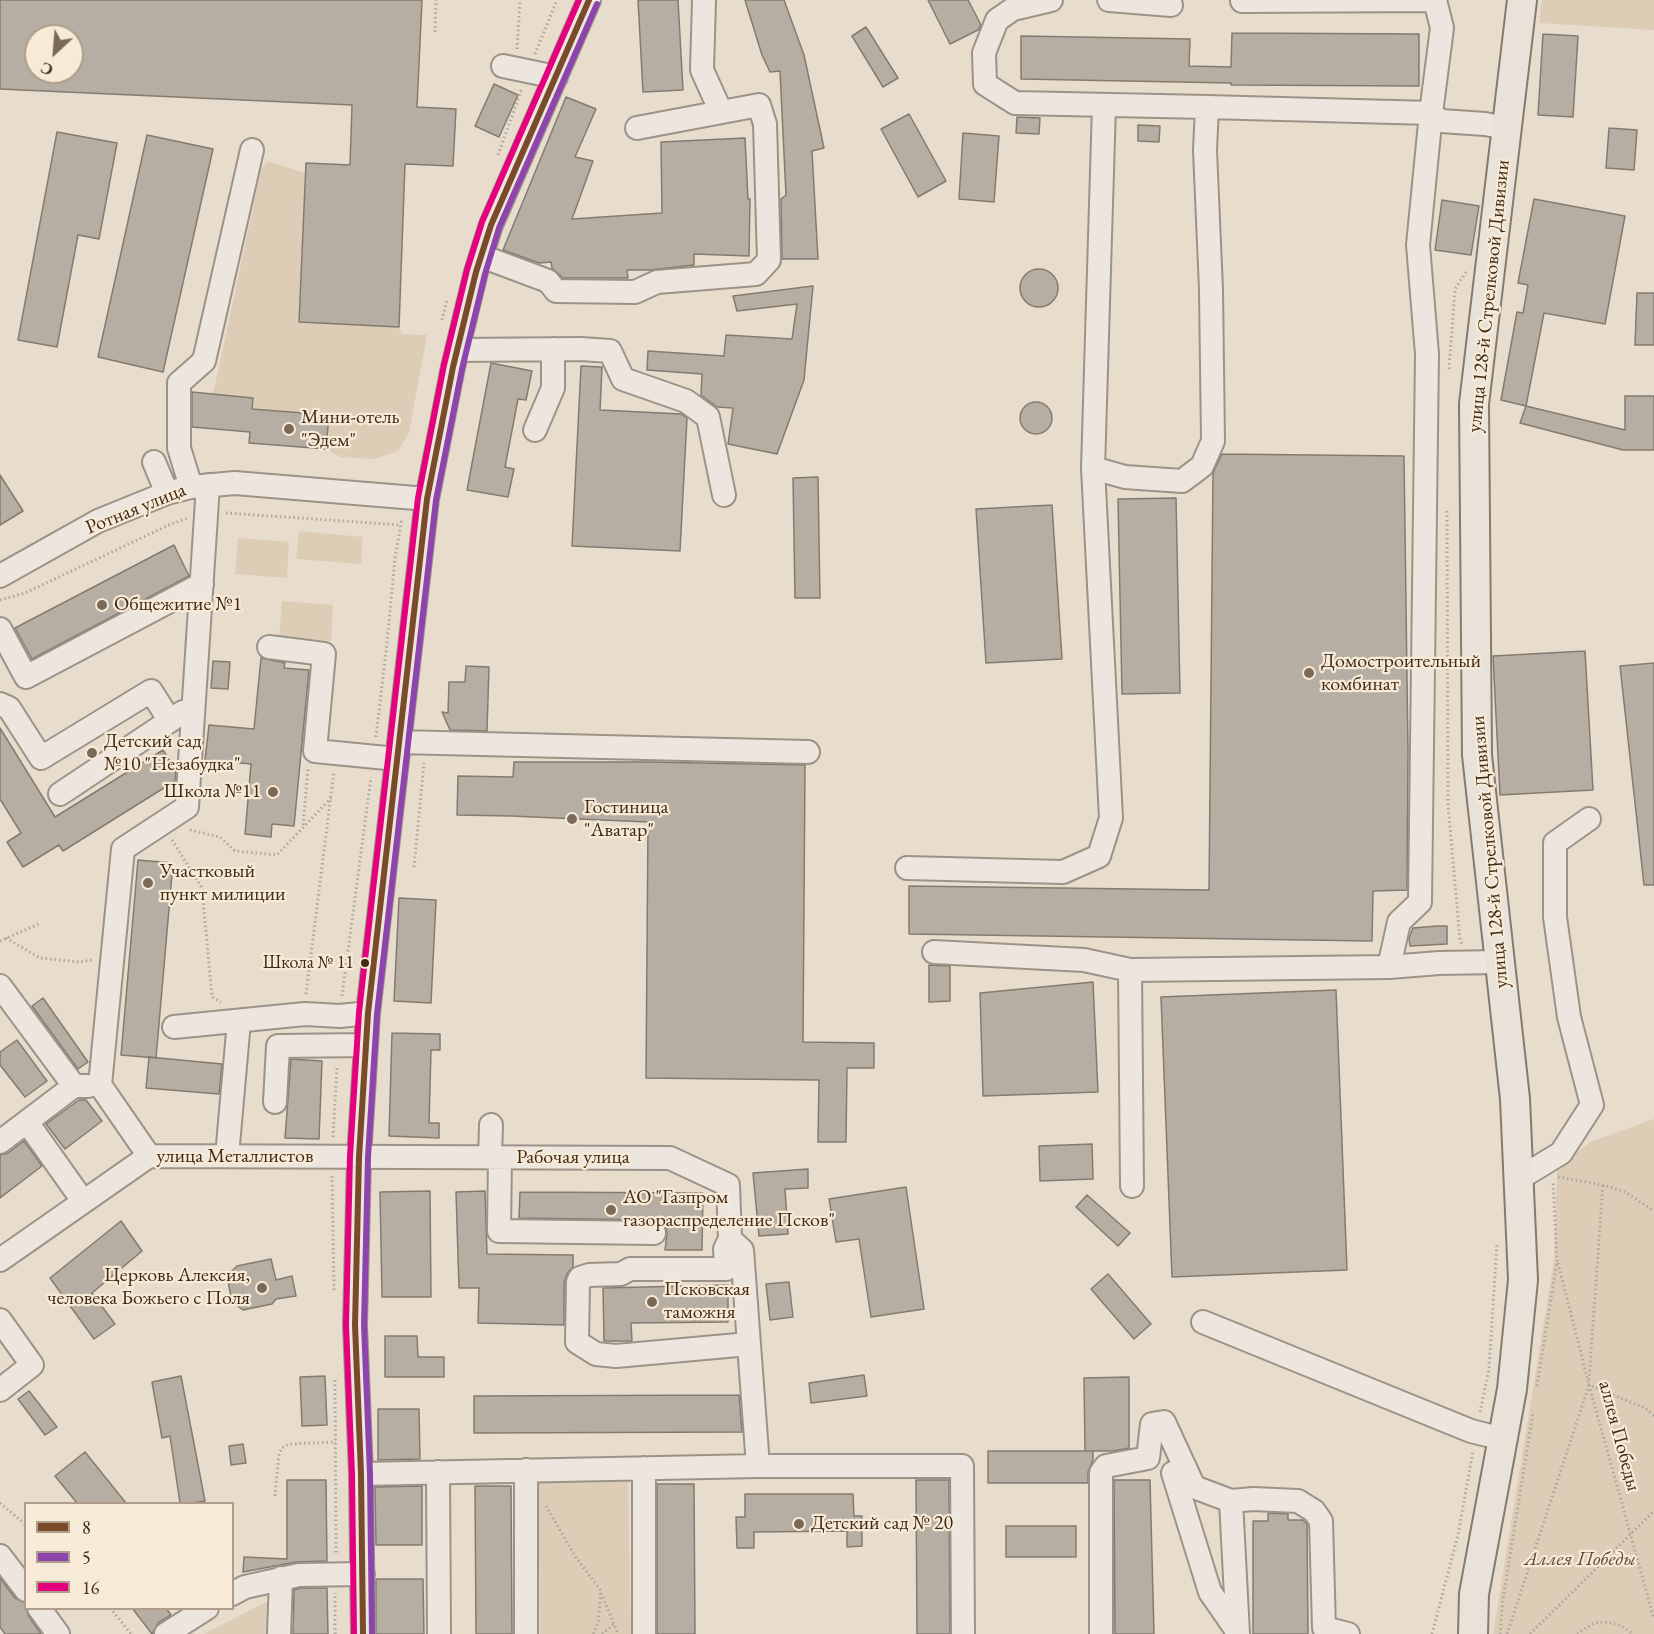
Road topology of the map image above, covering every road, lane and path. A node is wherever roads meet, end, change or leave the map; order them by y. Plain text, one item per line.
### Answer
1 (436, 0) edge
2 (520, 0) edge
3 (589, 0) edge
4 (704, 0) edge
5 (1051, 0) edge
6 (1109, 0) edge
7 (1435, 0) edge
8 (1522, 0) edge
9 (1242, 1) edge
10 (1011, 4) edge
11 (1171, 5) dead end
12 (435, 32) dead end
13 (509, 67) joint
14 (556, 77) junction
15 (1104, 105) junction
16 (1207, 107) junction
17 (721, 112) junction
18 (1431, 113) junction
19 (637, 128) dead end
20 (1506, 128) junction
21 (252, 150) dead end
22 (481, 256) junction
23 (553, 349) junction
24 (457, 350) junction
25 (535, 430) dead end
26 (154, 462) dead end
27 (1093, 468) junction
28 (199, 486) junction
29 (168, 493) junction
30 (724, 495) dead end
31 (427, 499) junction
32 (0, 576) edge
33 (202, 584) junction
34 (0, 629) edge
35 (269, 647) dead end
36 (0, 704) edge
37 (194, 704) junction
38 (170, 721) junction
39 (426, 743) junction
40 (398, 751) junction
41 (325, 752) junction
42 (808, 752) dead end
43 (60, 794) dead end
44 (331, 798) junction
45 (1588, 819) dead end
46 (162, 823) junction
47 (303, 827) junction
48 (414, 867) dead end
49 (907, 868) dead end
50 (41, 923) dead end
51 (6, 938) junction
52 (0, 941) edge
53 (934, 952) dead end
54 (112, 958) junction
55 (1500, 962) junction
56 (1389, 967) junction
57 (1130, 970) junction
58 (4, 1001) edge
59 (368, 1013) junction
60 (305, 1014) junction
61 (239, 1021) junction
62 (174, 1027) dead end
63 (366, 1046) junction
64 (100, 1085) junction
65 (74, 1086) junction
66 (275, 1102) dead end
67 (27, 1122) junction
68 (491, 1125) dead end
69 (0, 1142) edge
70 (149, 1156) junction
71 (228, 1156) junction
72 (359, 1157) junction
73 (495, 1158) junction
74 (1553, 1176) dead end
75 (1520, 1178) junction
76 (1603, 1185) junction
77 (1132, 1186) dead end
78 (83, 1201) junction
79 (1654, 1211) edge
80 (654, 1233) dead end
81 (730, 1239) junction
82 (0, 1260) edge
83 (1557, 1261) dead end
84 (0, 1320) edge
85 (1203, 1322) dead end
86 (749, 1344) junction
87 (1589, 1385) junction
88 (0, 1390) edge
89 (1654, 1416) edge
90 (1503, 1439) junction
91 (336, 1442) dead end
92 (1148, 1458) junction
93 (758, 1466) junction
94 (644, 1468) junction
95 (526, 1470) junction
96 (438, 1472) junction
97 (1173, 1473) junction
98 (361, 1474) junction
99 (1194, 1487) junction
100 (275, 1496) dead end
101 (1231, 1502) junction
102 (0, 1503) edge
103 (1654, 1511) edge
104 (24, 1523) edge
105 (1631, 1535) junction
106 (0, 1556) edge
107 (363, 1574) junction
108 (281, 1578) junction
109 (24, 1587) edge
110 (1445, 1589) dead end
111 (601, 1591) junction
112 (234, 1593) edge
113 (1474, 1594) junction
114 (40, 1610) edge
115 (112, 1610) edge
116 (204, 1610) edge
117 (1654, 1619) edge
118 (614, 1624) junction
119 (1324, 1631) edge
120 (1238, 1633) edge
121 (58, 1634) edge
122 (131, 1634) edge
123 (166, 1634) edge
124 (279, 1634) edge
125 (363, 1634) edge
126 (439, 1634) edge
127 (526, 1634) edge
128 (593, 1634) edge
129 (602, 1634) edge
130 (618, 1634) edge
131 (644, 1634) edge
132 (963, 1634) edge
133 (1101, 1634) edge
134 (1348, 1634) edge
135 (1432, 1634) edge
136 (1457, 1634) edge
137 (1473, 1634) edge
138 (1507, 1634) edge
139 (1530, 1634) edge
140 (1577, 1634) edge
141 (1633, 1634) edge

1 - 12 path
2 - 13 path
3 - 14 street
4 - 17 street
5 - 10 street
6 - 11 street
7 - 9 street
7 - 18 street
8 - 20 main road, улица 128-й Стрелковой Дивизии
10 - 15 street
13 - 14 street
14 - 22 street
15 - 16 street
15 - 27 street
16 - 18 street
16 - 27 street
17 - 19 street
17 - 22 street
18 - 20 street
18 - 56 street
20 - 55 main road, улица 128-й Стрелковой Дивизии
21 - 28 street
22 - 24 street
23 - 24 street
23 - 25 street
23 - 30 street
24 - 31 street
26 - 29 street
27 - 49 street
28 - 29 street, Ротная улица
28 - 31 street, Ротная улица
28 - 33 street
29 - 32 street, Ротная улица
31 - 40 street
33 - 34 street
33 - 37 street
35 - 41 street
36 - 38 street
37 - 38 street
37 - 46 street
38 - 43 street
39 - 40 street
39 - 42 street
39 - 48 path
40 - 41 street
40 - 59 street
41 - 44 path
41 - 47 path
44 - 47 path
44 - 60 path
45 - 75 street
46 - 47 path
46 - 54 street
46 - 61 path
50 - 51 path
51 - 52 path
51 - 54 path
53 - 57 street
54 - 64 street
55 - 56 street
55 - 75 main road, улица 128-й Стрелковой Дивизии
56 - 57 street
57 - 77 street
58 - 65 street
59 - 60 street
59 - 63 street
60 - 61 street
61 - 62 street
61 - 71 street
63 - 66 street
63 - 72 street
64 - 65 street
64 - 70 street
65 - 67 street
67 - 69 street
67 - 78 street
68 - 73 street
70 - 71 street, улица Металлистов
70 - 78 street, улица Металлистов
71 - 72 street, улица Металлистов
72 - 73 street, Рабочая улица
72 - 98 street
73 - 80 street
73 - 81 street, Рабочая улица
74 - 76 path
75 - 90 main road, улица 128-й Стрелковой Дивизии
76 - 79 path
76 - 87 path
78 - 82 street, улица Металлистов
81 - 86 street
81 - 86 street
83 - 87 path, аллея Победы
84 - 88 street
85 - 90 street
86 - 93 street
87 - 89 path
87 - 105 path, аллея Победы
87 - 138 path
90 - 113 main road, улица 128-й Стрелковой Дивизии
91 - 100 path
92 - 97 street
92 - 99 street
92 - 133 street
93 - 94 street
93 - 132 street
94 - 95 street
94 - 131 street
95 - 96 street
95 - 111 path
95 - 127 street
96 - 98 street
96 - 126 street
97 - 99 street
97 - 120 street
98 - 107 street
99 - 101 street
101 - 119 street
101 - 120 street
102 - 104 path
103 - 105 path
105 - 117 path, аллея Победы
105 - 139 path
106 - 109 street
107 - 108 street
107 - 125 street
108 - 112 street
108 - 124 street
110 - 135 path
111 - 118 path
111 - 128 path
113 - 136 main road, улица 128-й Стрелковой Дивизии
113 - 137 main road, улица 128-й Стрелковой Дивизии
114 - 121 street
115 - 122 path
116 - 123 street
118 - 129 path
118 - 130 path
119 - 134 street
140 - 141 path

